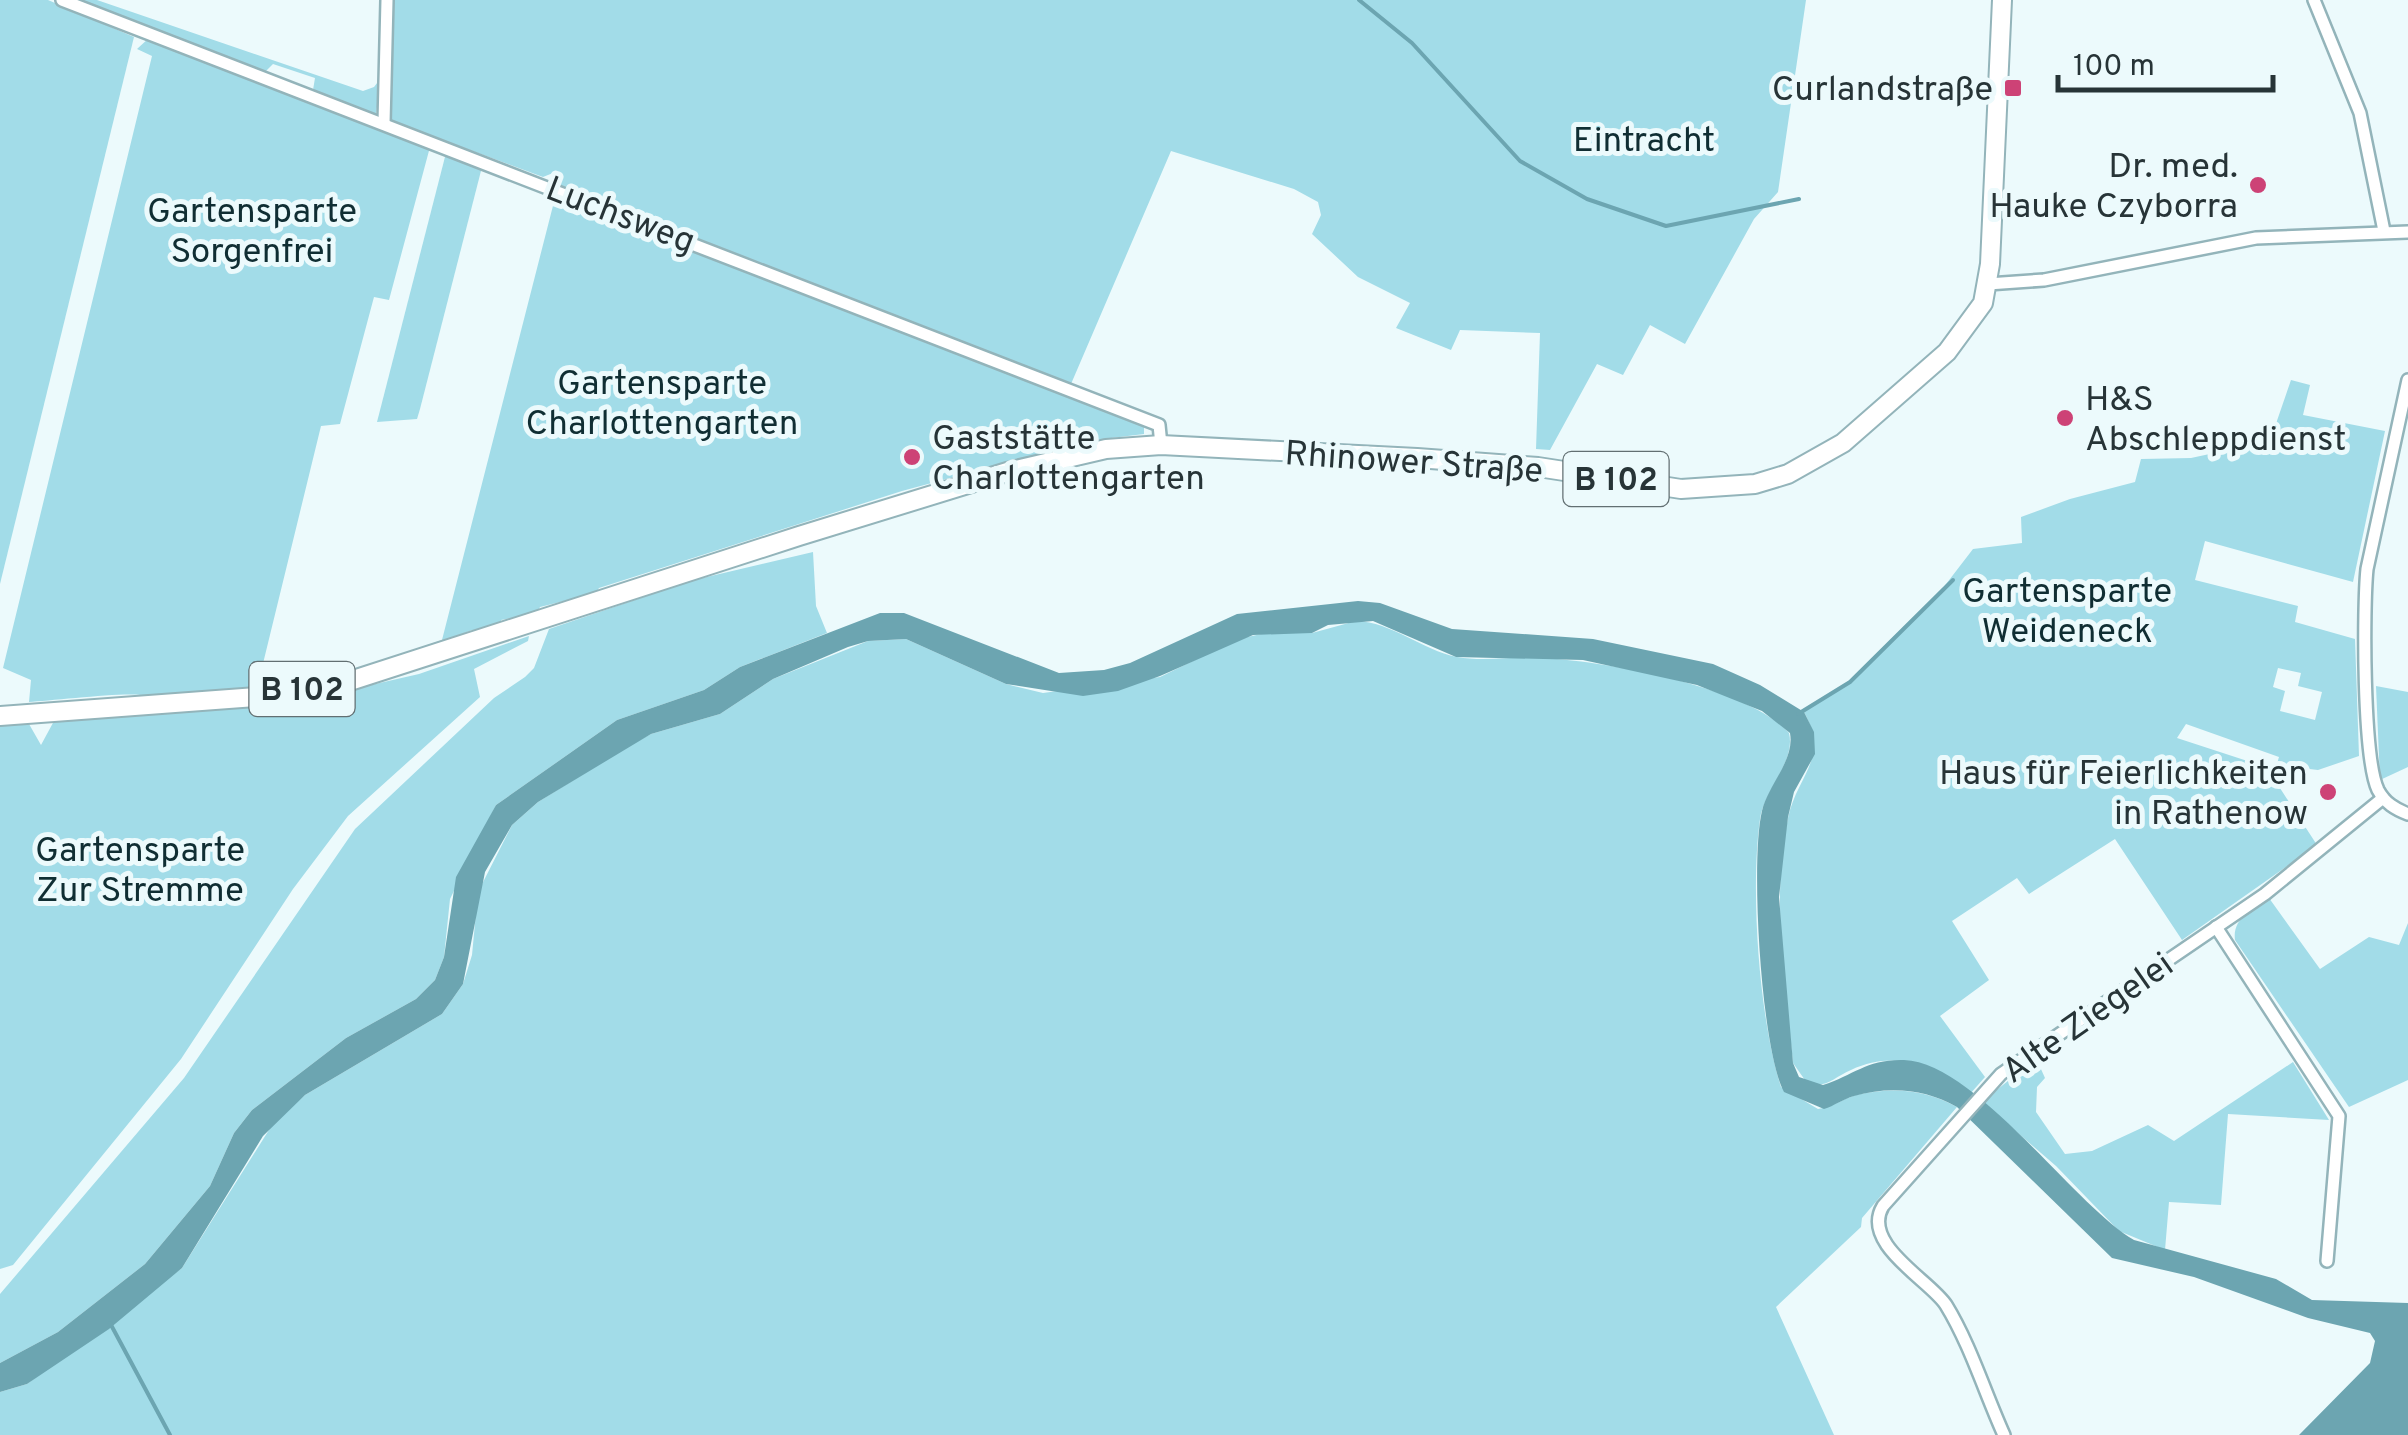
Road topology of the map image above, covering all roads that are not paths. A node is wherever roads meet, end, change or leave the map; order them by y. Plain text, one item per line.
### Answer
1 (62, 0) edge
2 (387, 0) edge
3 (2002, 0) edge
4 (2314, 0) edge
5 (384, 122) junction
6 (2384, 231) junction
7 (2408, 232) edge
8 (1988, 284) junction
9 (2408, 380) edge
10 (1161, 446) junction
11 (2392, 452) junction
12 (2407, 455) edge
13 (0, 716) edge
14 (2383, 798) junction
15 (2408, 814) edge
16 (2216, 927) junction
17 (2326, 1261) dead end
18 (2004, 1435) edge

1 - 5 street, Luchsweg
2 - 5 street
3 - 8 main road, B 102
4 - 6 street
5 - 10 street, Luchsweg
6 - 7 street
6 - 8 street
8 - 10 main road, Rhinower Straße / B 102
9 - 11 street
10 - 13 main road, Rhinower Straße / B 102
11 - 12 street
11 - 14 street
14 - 15 street
14 - 16 street, Alte Ziegelei
16 - 17 street
16 - 18 street, Alte Ziegelei

